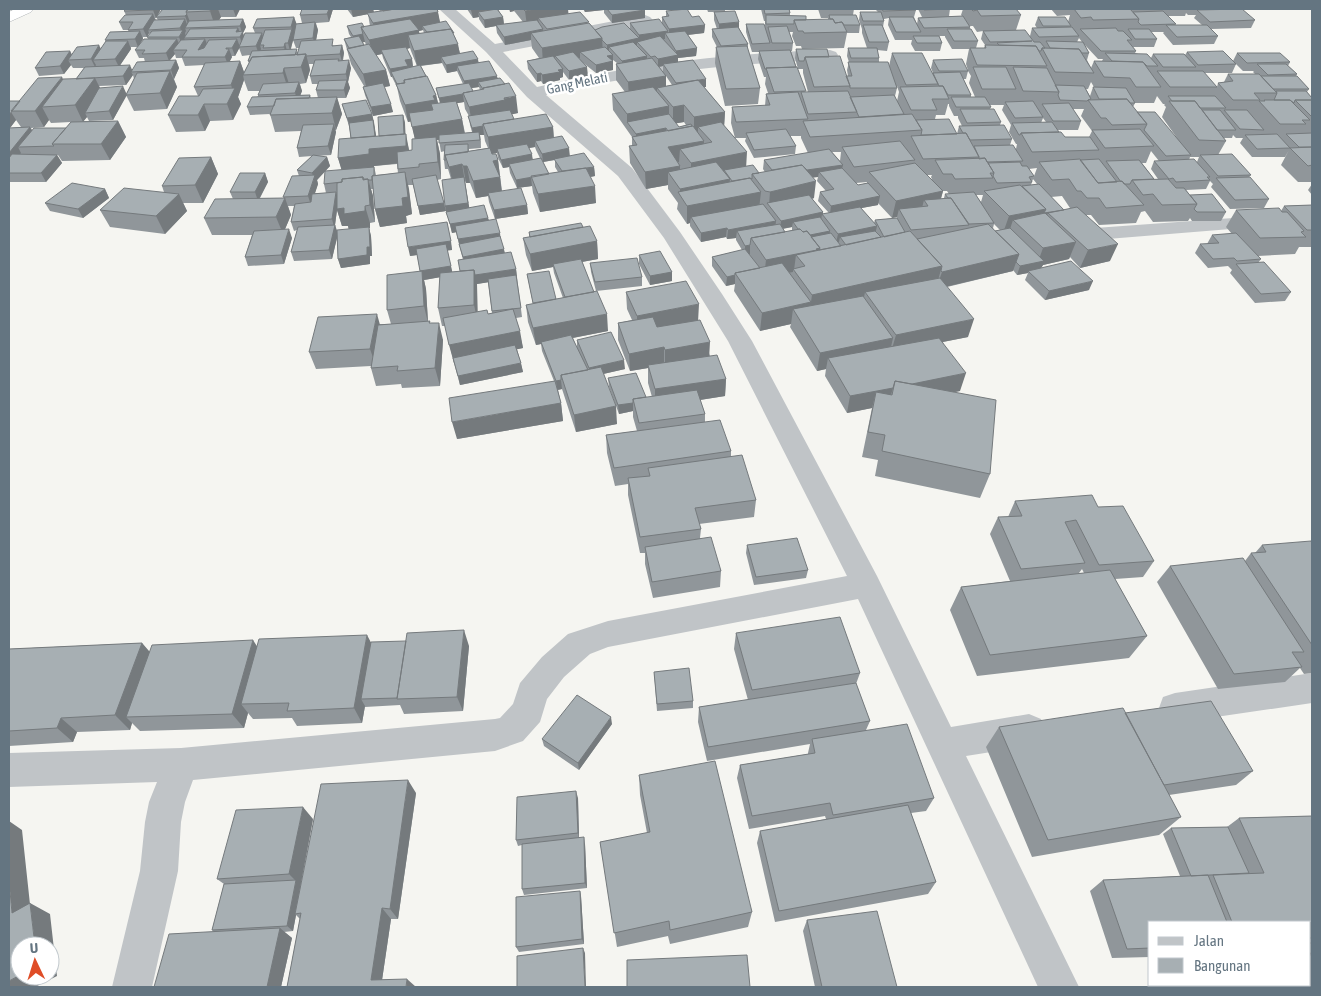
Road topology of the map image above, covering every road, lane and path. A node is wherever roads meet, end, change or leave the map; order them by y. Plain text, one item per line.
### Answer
1 (26, 9) edge
2 (446, 9) edge
3 (9, 18) edge
4 (645, 20) edge
5 (492, 49) junction
6 (830, 54) edge
7 (532, 93) junction
8 (1261, 222) edge
9 (1050, 226) edge
10 (866, 586) junction
11 (1312, 688) edge
12 (1148, 712) edge
13 (1060, 726) edge
14 (942, 744) junction
15 (181, 765) junction
16 (9, 770) edge
17 (132, 987) edge
18 (1059, 987) edge

1 - 3 highway
2 - 5 street
4 - 5 street
5 - 7 street
6 - 7 street, Gang Melati
7 - 10 street
8 - 9 street
10 - 14 street
10 - 15 street
11 - 12 street
13 - 14 street
14 - 18 street
15 - 16 street
15 - 17 street

